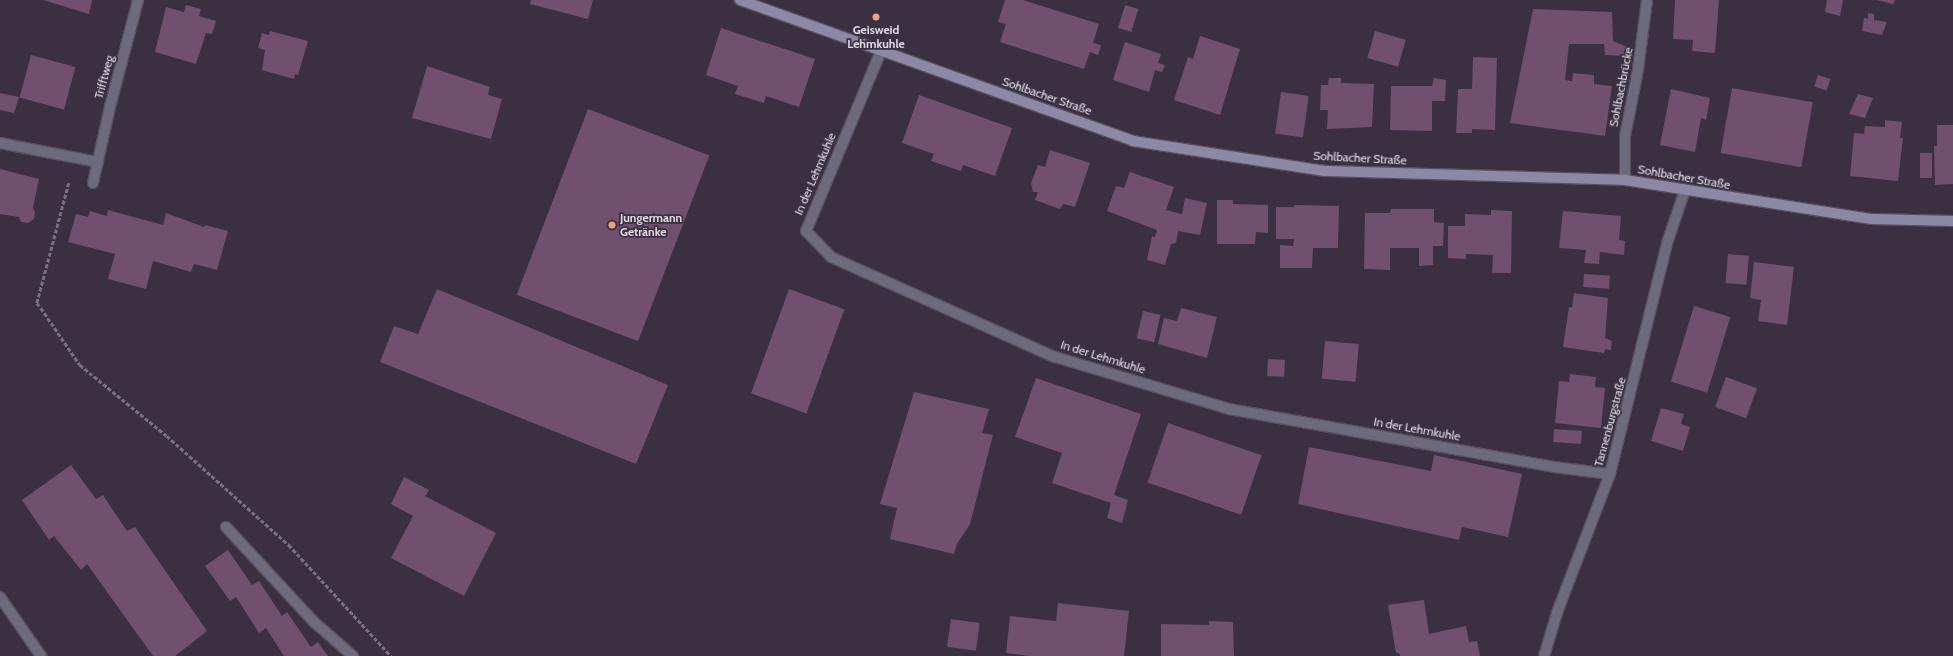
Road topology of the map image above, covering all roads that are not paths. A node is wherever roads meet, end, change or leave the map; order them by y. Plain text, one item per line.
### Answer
1 (138, 0) edge
2 (740, 0) edge
3 (1647, 0) edge
4 (881, 52) junction
5 (0, 143) edge
6 (98, 162) junction
7 (1625, 180) junction
8 (93, 183) dead end
9 (1685, 190) junction
10 (1953, 221) edge
11 (1610, 474) junction
12 (226, 527) dead end
13 (0, 597) edge
14 (41, 656) edge
15 (353, 656) edge
16 (1544, 656) edge

1 - 6 street, Trifftweg
2 - 4 street, Sohlbacher Straße
3 - 7 street, Sohlbachbrücke
4 - 7 street, Sohlbacher Straße
4 - 11 street, In der Lehmkuhle
5 - 6 street
6 - 8 street, Trifftweg
7 - 9 street, Sohlbacher Straße
9 - 10 street, Sohlbacher Straße
9 - 11 street, Tannenburgstraße
11 - 16 street, Tannenburgstraße
12 - 15 street
13 - 14 street

